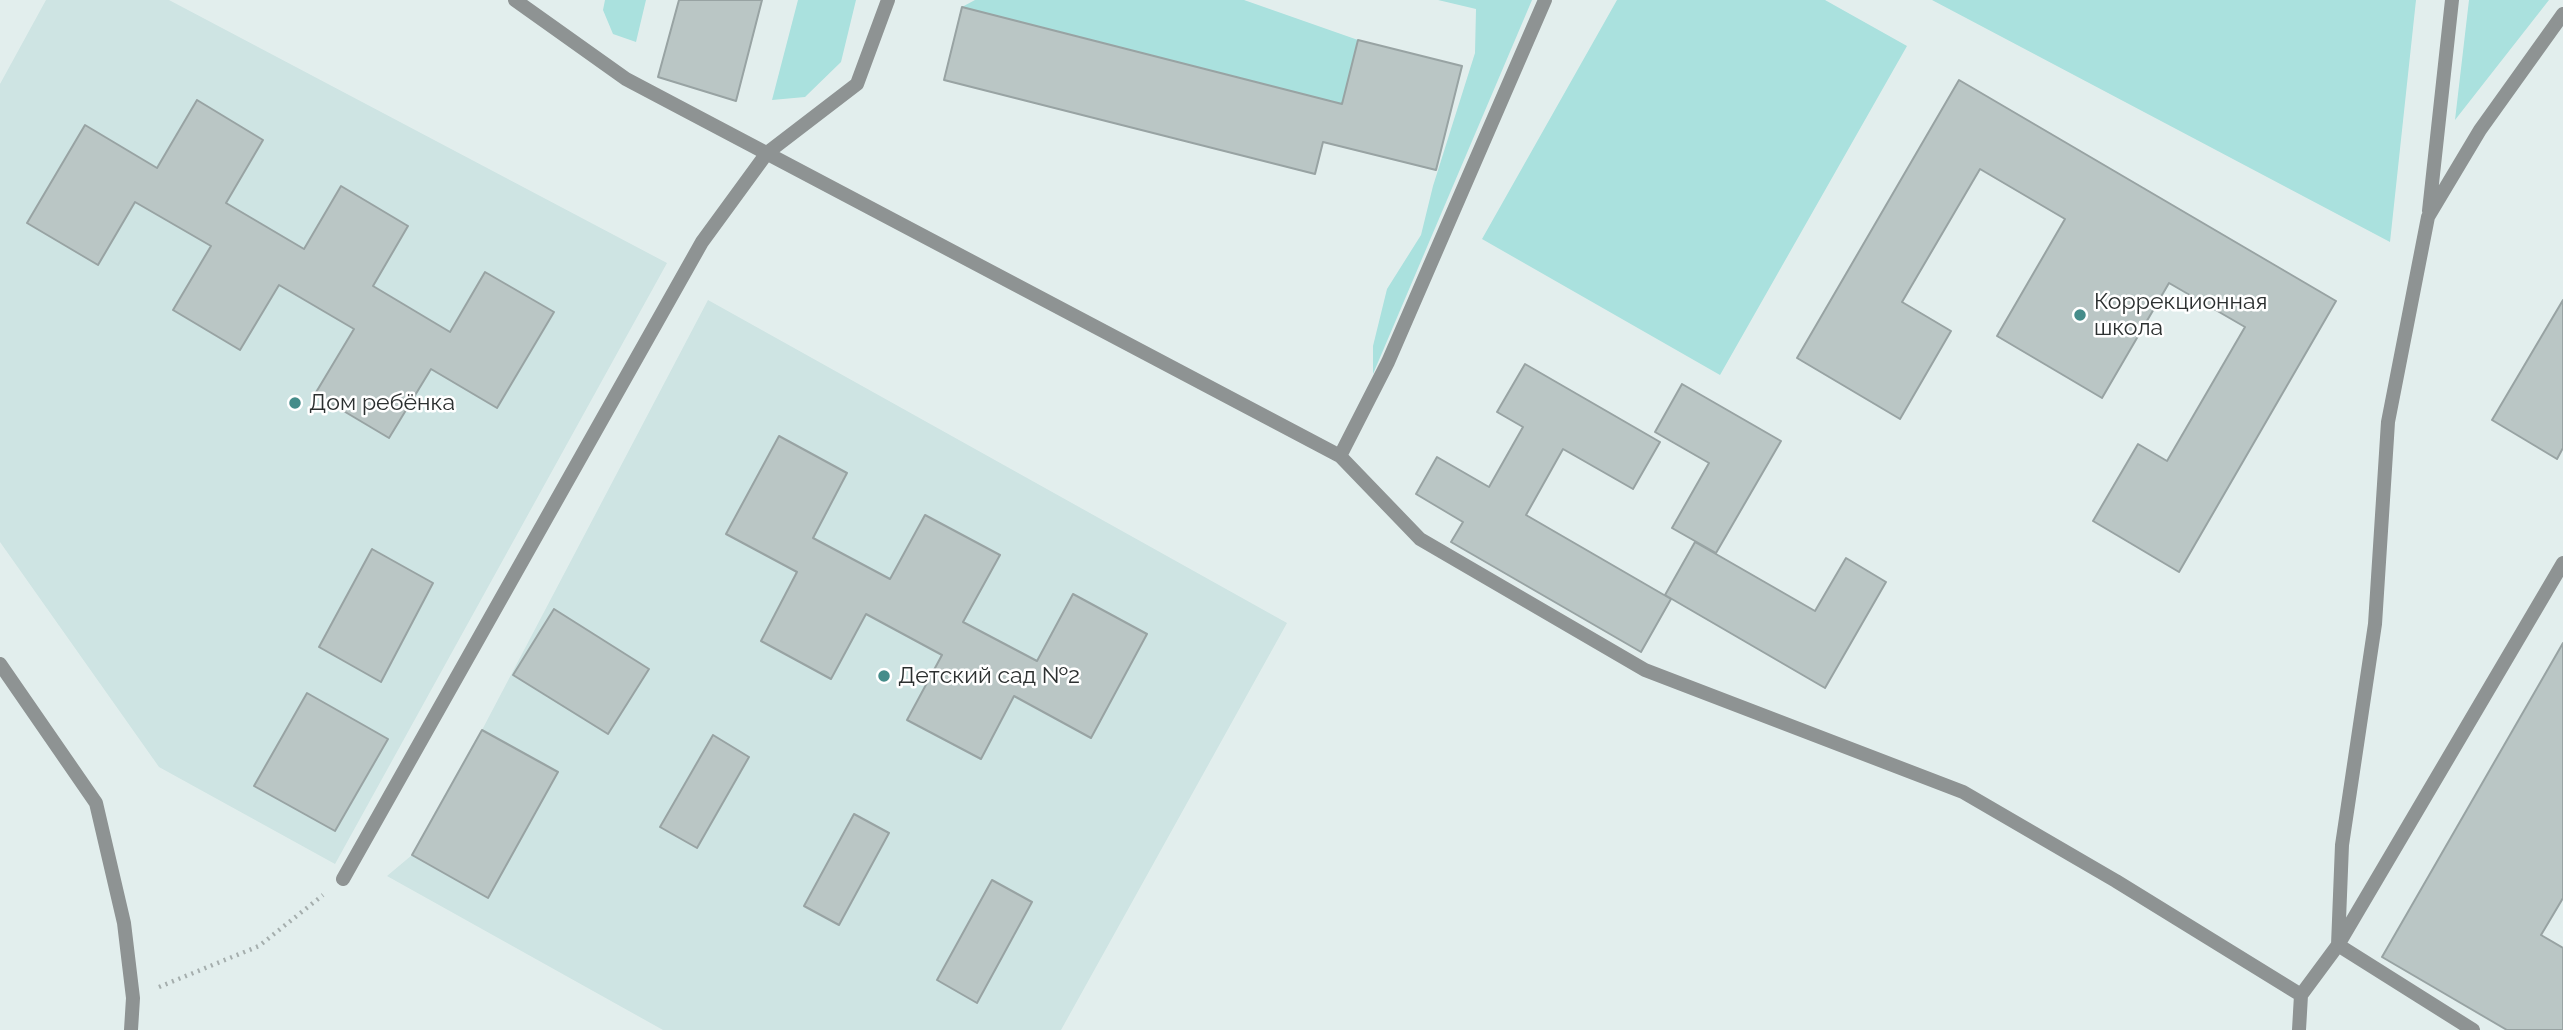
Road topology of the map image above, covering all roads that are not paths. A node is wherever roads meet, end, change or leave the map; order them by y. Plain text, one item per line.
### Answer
1 (515, 0) edge
2 (888, 0) edge
3 (1545, 0) edge
4 (2452, 0) edge
5 (2563, 14) edge
6 (767, 153) junction
7 (2428, 217) junction
8 (1340, 456) junction
9 (2563, 563) edge
10 (0, 664) edge
11 (343, 879) road end
12 (2338, 945) junction
13 (2301, 995) junction
14 (131, 1030) edge
15 (2299, 1030) edge
16 (2473, 1030) edge

1 - 6 lane
2 - 6 lane
3 - 8 lane
4 - 7 lane
5 - 7 lane
6 - 8 lane
6 - 11 lane
7 - 12 lane
8 - 13 lane
9 - 12 lane
10 - 14 lane
12 - 13 lane
12 - 16 lane
13 - 15 lane

